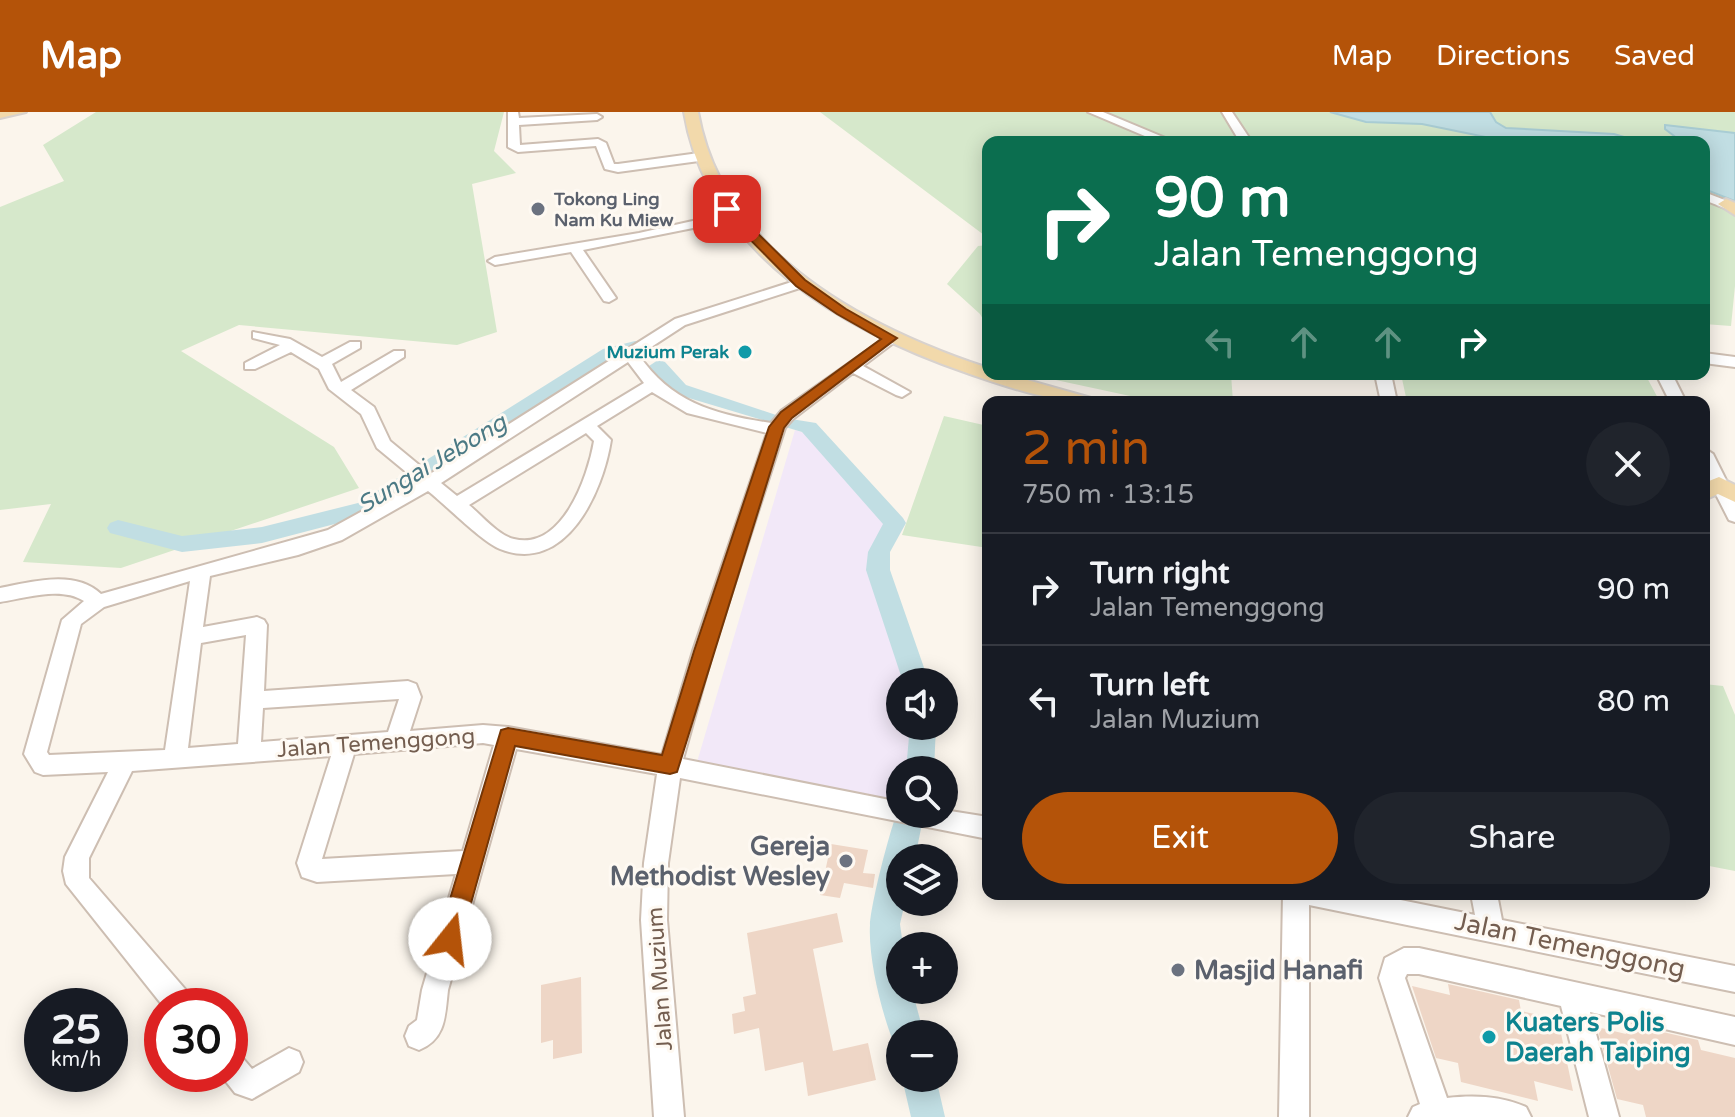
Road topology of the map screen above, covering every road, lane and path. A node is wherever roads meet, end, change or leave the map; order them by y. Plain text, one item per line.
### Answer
1 (19, 112) edge
2 (691, 112) edge
3 (1093, 112) edge
4 (1227, 112) edge
5 (0, 114) edge
6 (513, 117) edge
7 (597, 117) dead end
8 (583, 118) junction
9 (597, 133) dead end
10 (1154, 136) edge
11 (1242, 136) edge
12 (581, 138) junction
13 (699, 157) junction
14 (1710, 198) edge
15 (1732, 207) edge
16 (733, 216) junction
17 (575, 248) junction
18 (495, 261) dead end
19 (801, 283) junction
20 (609, 298) dead end
21 (258, 335) dead end
22 (891, 338) junction
23 (293, 345) junction
24 (355, 345) dead end
25 (630, 353) junction
26 (399, 354) dead end
27 (1710, 359) edge
28 (1735, 362) edge
29 (323, 363) junction
30 (250, 366) dead end
31 (853, 367) junction
32 (982, 374) edge
33 (1004, 380) edge
34 (654, 384) junction
35 (340, 390) junction
36 (902, 392) dead end
37 (1062, 396) edge
38 (589, 427) junction
39 (776, 429) junction
40 (1710, 468) edge
41 (430, 482) junction
42 (1723, 497) edge
43 (457, 504) junction
44 (201, 571) junction
45 (0, 595) edge
46 (91, 606) junction
47 (192, 637) junction
48 (253, 700) junction
49 (508, 736) junction
50 (396, 741) junction
51 (346, 745) junction
52 (249, 753) junction
53 (175, 759) junction
54 (125, 761) junction
55 (670, 766) junction
56 (886, 811) edge
57 (958, 823) edge
58 (982, 827) edge
59 (472, 862) junction
60 (1296, 900) edge
61 (1342, 900) edge
62 (1485, 900) edge
63 (1491, 929) junction
64 (1734, 980) edge
65 (166, 988) edge
66 (1571, 993) junction
67 (1735, 1031) edge
68 (419, 1036) dead end
69 (289, 1062) dead end
70 (248, 1084) edge
71 (1430, 1115) edge
72 (669, 1117) edge
73 (1294, 1117) edge
74 (1516, 1117) edge
75 (1604, 1117) edge

1 - 5 main road
2 - 13 main road
3 - 10 street
4 - 11 street
6 - 8 street
6 - 12 street
7 - 8 street
8 - 12 street
9 - 12 street
12 - 13 street
13 - 16 main road
14 - 15 street
16 - 17 street
16 - 19 main road
17 - 18 street
17 - 20 street
19 - 22 main road
19 - 25 street
21 - 23 street
22 - 31 street, Jalan Muzium
22 - 32 main road
23 - 29 street
23 - 30 street
24 - 29 street
25 - 34 street
25 - 41 street
26 - 35 street
27 - 28 street
29 - 35 street
31 - 36 street
31 - 39 street, Jalan Muzium
33 - 37 main road
34 - 38 street
34 - 39 street
35 - 41 street
38 - 43 street
38 - 43 street
39 - 55 street, Jalan Muzium
40 - 42 street
41 - 43 street
41 - 44 street
44 - 46 street
44 - 47 street
45 - 46 street
46 - 54 street, Jalan Temenggong
47 - 48 street
47 - 53 street
48 - 50 street
48 - 52 street
49 - 50 street, Jalan Temenggong
49 - 55 street, Jalan Temenggong
49 - 59 street
50 - 51 street, Jalan Temenggong
51 - 52 street, Jalan Temenggong
51 - 59 street
52 - 53 street, Jalan Temenggong
53 - 54 street, Jalan Temenggong
54 - 65 street
55 - 56 street, Jalan Temenggong
55 - 72 street, Jalan Muzium
57 - 58 street, Jalan Temenggong
59 - 68 street
60 - 73 street
61 - 63 street, Jalan Temenggong
62 - 63 street
63 - 64 street, Jalan Temenggong
66 - 67 street
66 - 71 street
66 - 75 street
69 - 70 street
71 - 74 street

